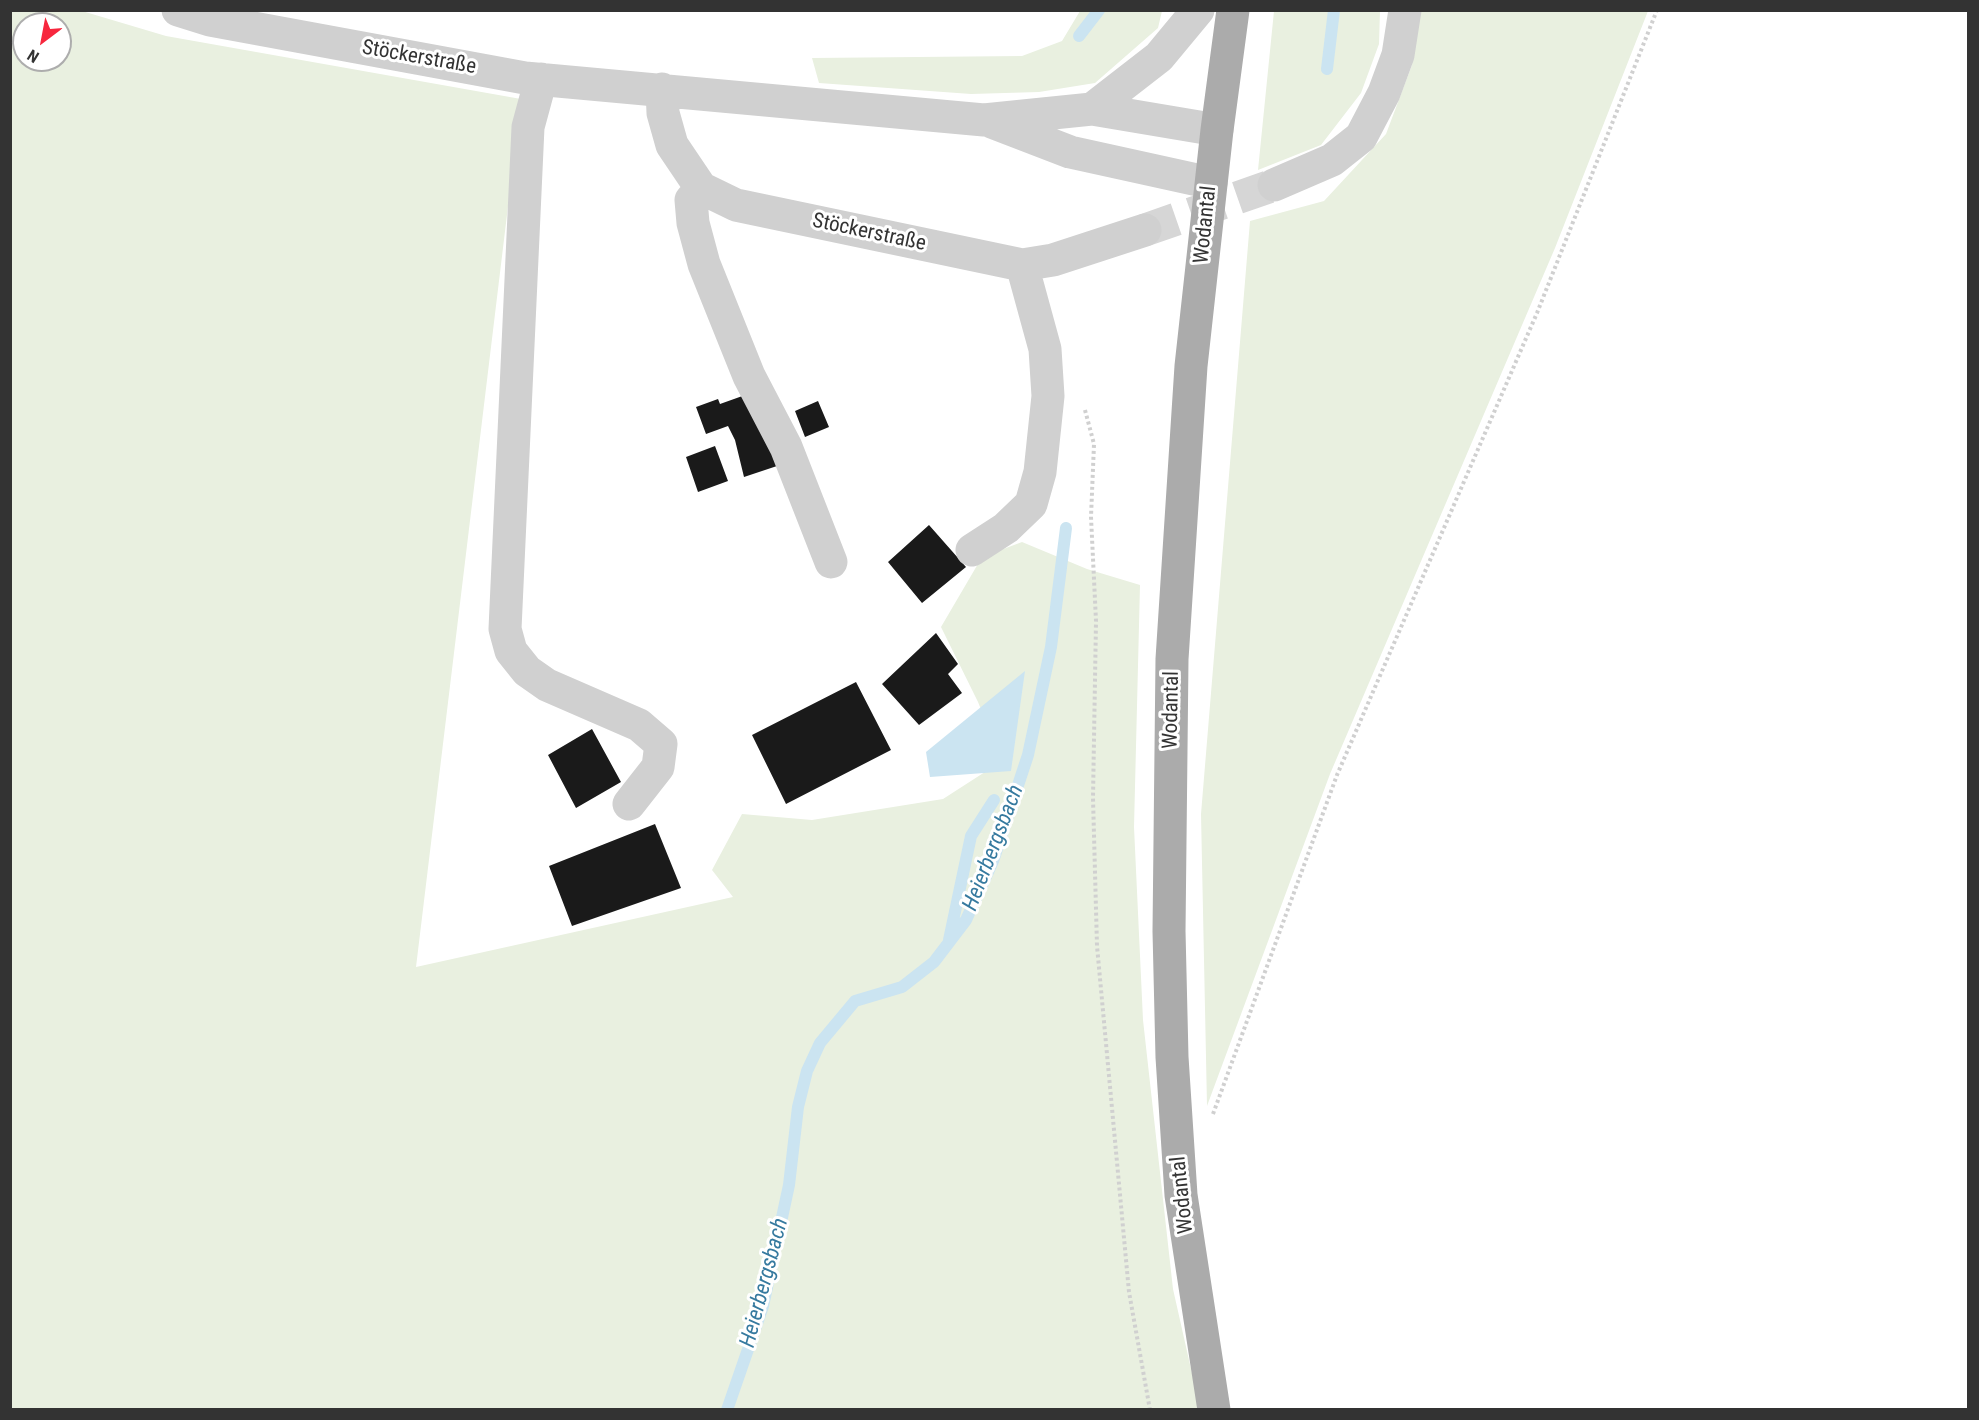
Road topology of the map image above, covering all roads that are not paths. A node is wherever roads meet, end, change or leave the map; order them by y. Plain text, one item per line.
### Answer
1 (178, 10) edge
2 (1198, 10) edge
3 (1233, 10) edge
4 (1405, 10) edge
5 (541, 79) junction
6 (662, 89) junction
7 (1092, 109) junction
8 (984, 120) junction
9 (1217, 130) junction
10 (1211, 183) junction
11 (1274, 185) tunnel mouth
12 (701, 188) junction
13 (1145, 230) tunnel mouth
14 (1022, 265) junction
15 (972, 549) dead end
16 (831, 562) dead end
17 (629, 804) dead end
18 (1214, 1410) edge

1 - 5 street, Stöckerstraße
2 - 7 street
3 - 9 main road, Wodantal
4 - 11 street
5 - 6 street, Stöckerstraße
5 - 17 street
6 - 8 street, Stöckerstraße
6 - 12 street
7 - 8 street, Stöckerstraße
7 - 9 street, Stöckerstraße
8 - 10 street, Stöckerstraße
9 - 10 main road, Wodantal
10 - 18 main road, Wodantal
12 - 14 street, Stöckerstraße
12 - 16 street
13 - 14 street, Stöckerstraße
14 - 15 street

